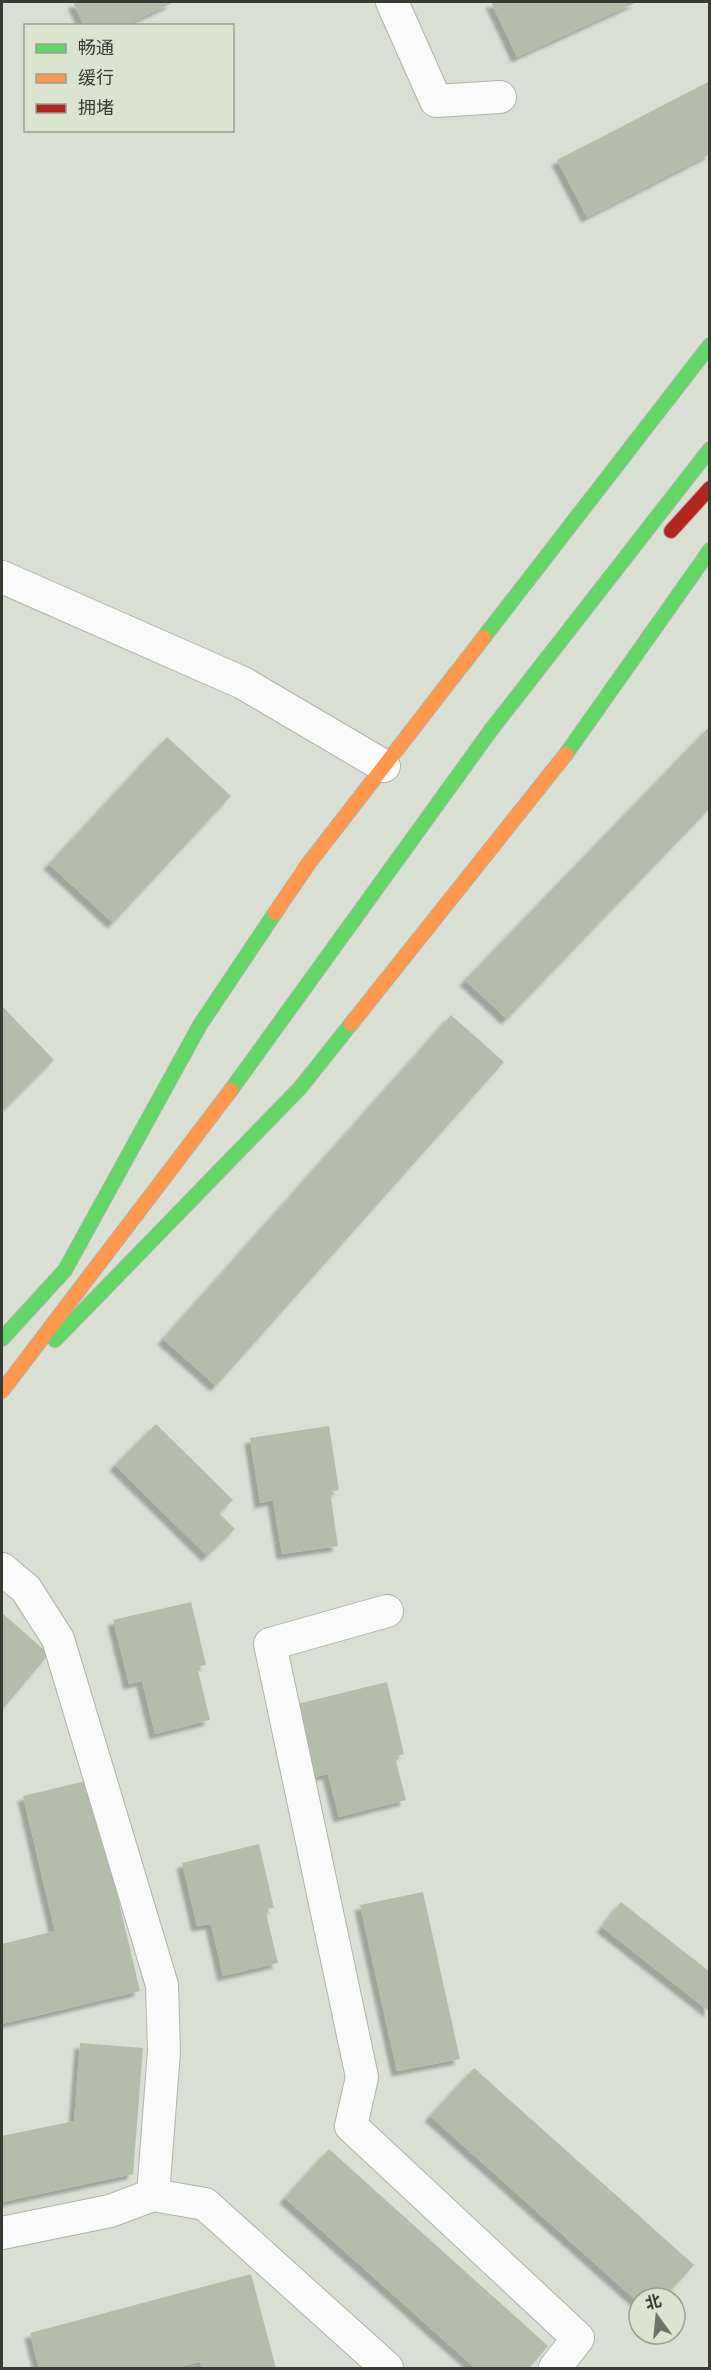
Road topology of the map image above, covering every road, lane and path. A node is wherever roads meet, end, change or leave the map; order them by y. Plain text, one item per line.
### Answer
1 (392, 2) edge
2 (500, 97) dead end
3 (710, 345) edge
4 (710, 449) edge
5 (710, 488) edge
6 (663, 540) dead end
7 (710, 550) edge
8 (2, 577) edge
9 (616, 592) dead end
10 (491, 730) junction
11 (384, 766) junction
12 (261, 1051) junction
13 (143, 1182) dead end
14 (104, 1226) dead end
15 (65, 1270) junction
16 (2, 1339) edge
17 (2, 1393) edge
18 (2, 1569) edge
19 (387, 1611) dead end
20 (153, 2195) junction
21 (2, 2233) edge
22 (387, 2368) edge
23 (555, 2368) edge

1 - 2 street
3 - 11 main road
4 - 10 main road
5 - 6 main road
7 - 17 main road
8 - 11 street
9 - 10 main road
10 - 12 main road
11 - 15 main road
12 - 13 main road
12 - 17 main road
14 - 15 main road
15 - 16 main road
18 - 20 street
19 - 23 street
20 - 21 street
20 - 22 street

